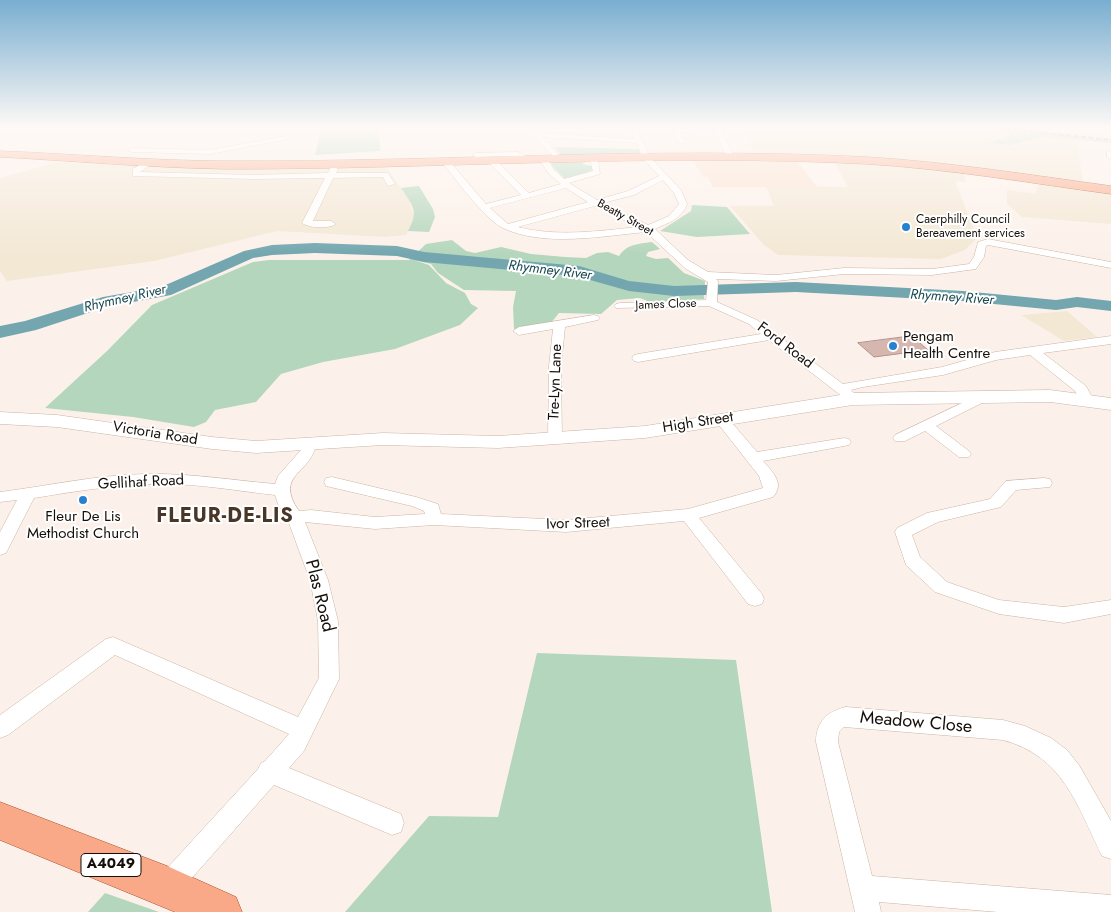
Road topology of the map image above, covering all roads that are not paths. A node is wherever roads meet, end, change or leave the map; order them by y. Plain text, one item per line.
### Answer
1 (137, 171) edge
2 (333, 171) edge
3 (453, 171) edge
4 (502, 171) edge
5 (550, 171) edge
6 (597, 171) edge
7 (658, 171) edge
8 (967, 171) edge
9 (330, 176) junction
10 (663, 177) junction
11 (391, 184) dead end
12 (566, 184) junction
13 (1111, 190) edge
14 (527, 196) junction
15 (597, 203) junction
16 (484, 207) junction
17 (331, 224) dead end
18 (508, 227) junction
19 (648, 229) junction
20 (1111, 265) edge
21 (885, 270) junction
22 (710, 278) junction
23 (894, 284) dead end
24 (712, 301) junction
25 (620, 306) dead end
26 (594, 318) dead end
27 (558, 326) junction
28 (519, 332) dead end
29 (772, 336) junction
30 (1111, 340) edge
31 (1032, 350) junction
32 (638, 358) dead end
33 (848, 394) junction
34 (983, 397) junction
35 (1086, 399) junction
36 (1111, 404) edge
37 (0, 418) edge
38 (722, 420) junction
39 (926, 425) junction
40 (900, 438) dead end
41 (555, 439) junction
42 (844, 442) dead end
43 (309, 443) junction
44 (964, 454) dead end
45 (752, 458) junction
46 (332, 482) dead end
47 (1044, 483) dead end
48 (281, 490) junction
49 (28, 494) junction
50 (0, 497) edge
51 (688, 515) junction
52 (295, 517) junction
53 (434, 519) junction
54 (0, 548) edge
55 (755, 599) dead end
56 (1111, 607) edge
57 (0, 728) edge
58 (303, 730) junction
59 (269, 772) junction
60 (0, 821) edge
61 (392, 823) dead end
62 (1111, 847) edge
63 (167, 887) junction
64 (865, 900) edge
65 (1111, 908) edge
66 (221, 912) edge

1 - 9 street
2 - 9 street
3 - 16 street
4 - 14 street
5 - 12 street, Beatty Street
6 - 12 street
7 - 10 street
8 - 13 main road
9 - 11 street
9 - 17 street
10 - 15 street
10 - 19 street
12 - 14 street
12 - 15 street, Beatty Street
14 - 16 street
15 - 18 street
15 - 19 street, Beatty Street
16 - 18 street
18 - 19 street
19 - 22 street, Beatty Street
20 - 21 street
21 - 22 street
21 - 23 street
22 - 24 street
24 - 25 street, James Close
24 - 29 street, Ford Road
26 - 27 street, Tre-Lyn Lane
27 - 28 street, Tre-Lyn Lane
27 - 41 street, Tre-Lyn Lane
29 - 32 street
29 - 33 street, Ford Road
30 - 31 street
31 - 33 street
31 - 35 street
33 - 34 main road, High Street
33 - 38 main road, High Street
34 - 35 main road, High Street
34 - 39 street
35 - 36 main road, High Street
37 - 43 main road, Victoria Road
38 - 41 main road, High Street
38 - 45 street, Ivor Street
39 - 40 street
39 - 44 street
41 - 43 main road, High Street
42 - 45 street
43 - 48 street
45 - 51 street, Ivor Street
46 - 53 street
47 - 56 street
48 - 49 street, Gellihaf Road
48 - 52 street, Plas Road
49 - 50 street, Gellihaf Road
49 - 54 street
51 - 53 street, Ivor Street
51 - 55 street
52 - 53 street, Ivor Street
52 - 58 street, Plas Road
57 - 58 street
58 - 59 street, Plas Road
59 - 61 street
59 - 63 street, Plas Road
60 - 63 main road, A4049
62 - 64 street, Meadow Close
63 - 66 main road, A4049
64 - 65 street, Meadow Close

